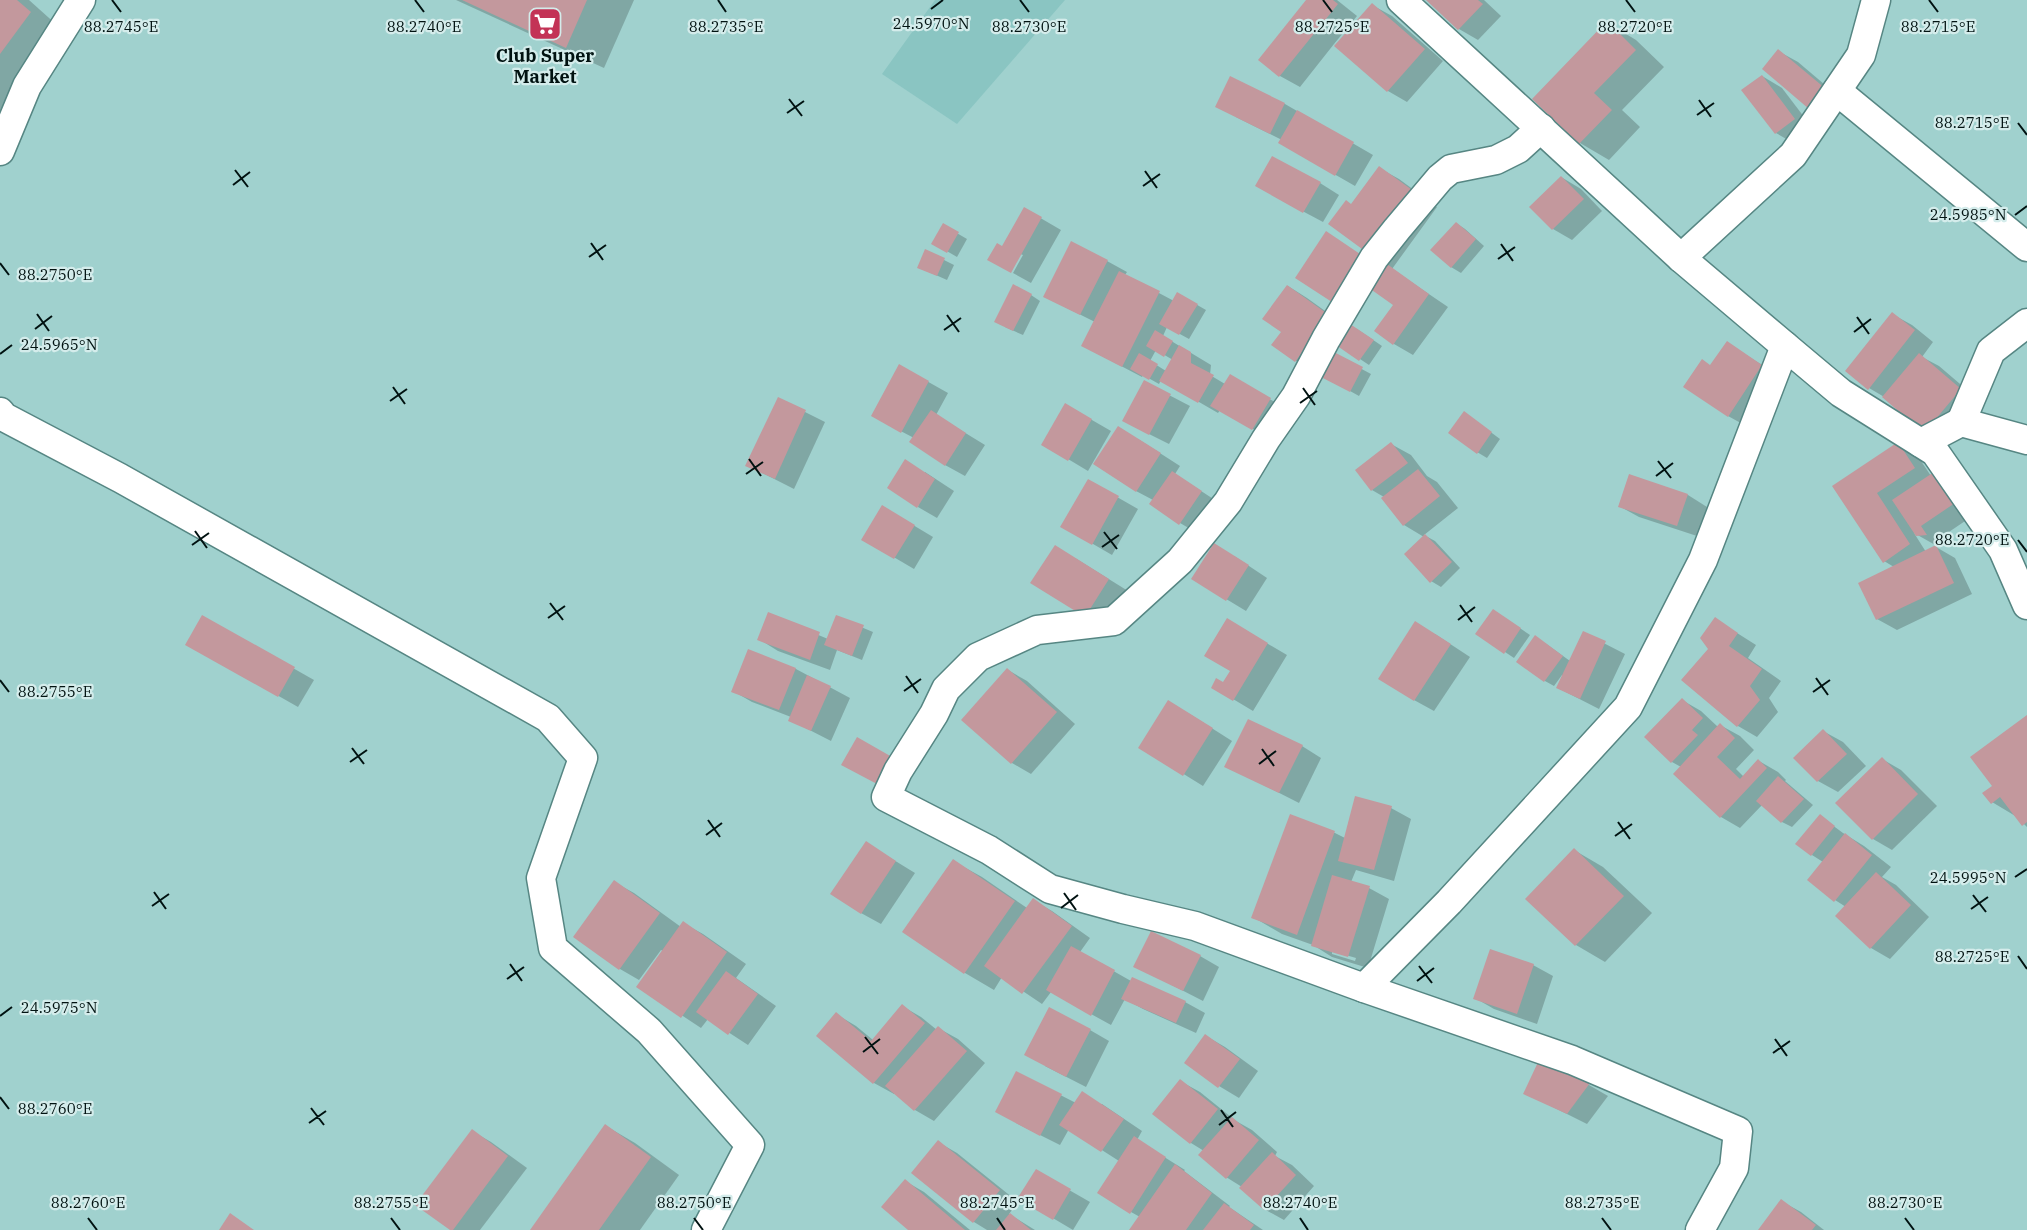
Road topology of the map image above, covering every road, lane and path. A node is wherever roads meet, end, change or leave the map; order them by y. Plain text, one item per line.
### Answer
1 (81, 0) edge
2 (1401, 0) edge
3 (1876, 0) edge
4 (1837, 91) junction
5 (1541, 128) junction
6 (0, 151) edge
7 (2027, 247) edge
8 (1681, 258) junction
9 (2027, 323) edge
10 (1785, 346) junction
11 (0, 412) edge
12 (1961, 422) junction
13 (2027, 440) edge
14 (1921, 443) junction
15 (2027, 605) edge
16 (1364, 988) junction
17 (706, 1230) edge
18 (1700, 1230) edge

1 - 6 street
2 - 5 street
3 - 4 street
4 - 7 street
4 - 8 street
5 - 8 street
5 - 16 street
8 - 10 street
9 - 12 street
10 - 14 street
10 - 16 street
11 - 17 street
12 - 13 street
12 - 14 street
14 - 15 street
16 - 18 street

